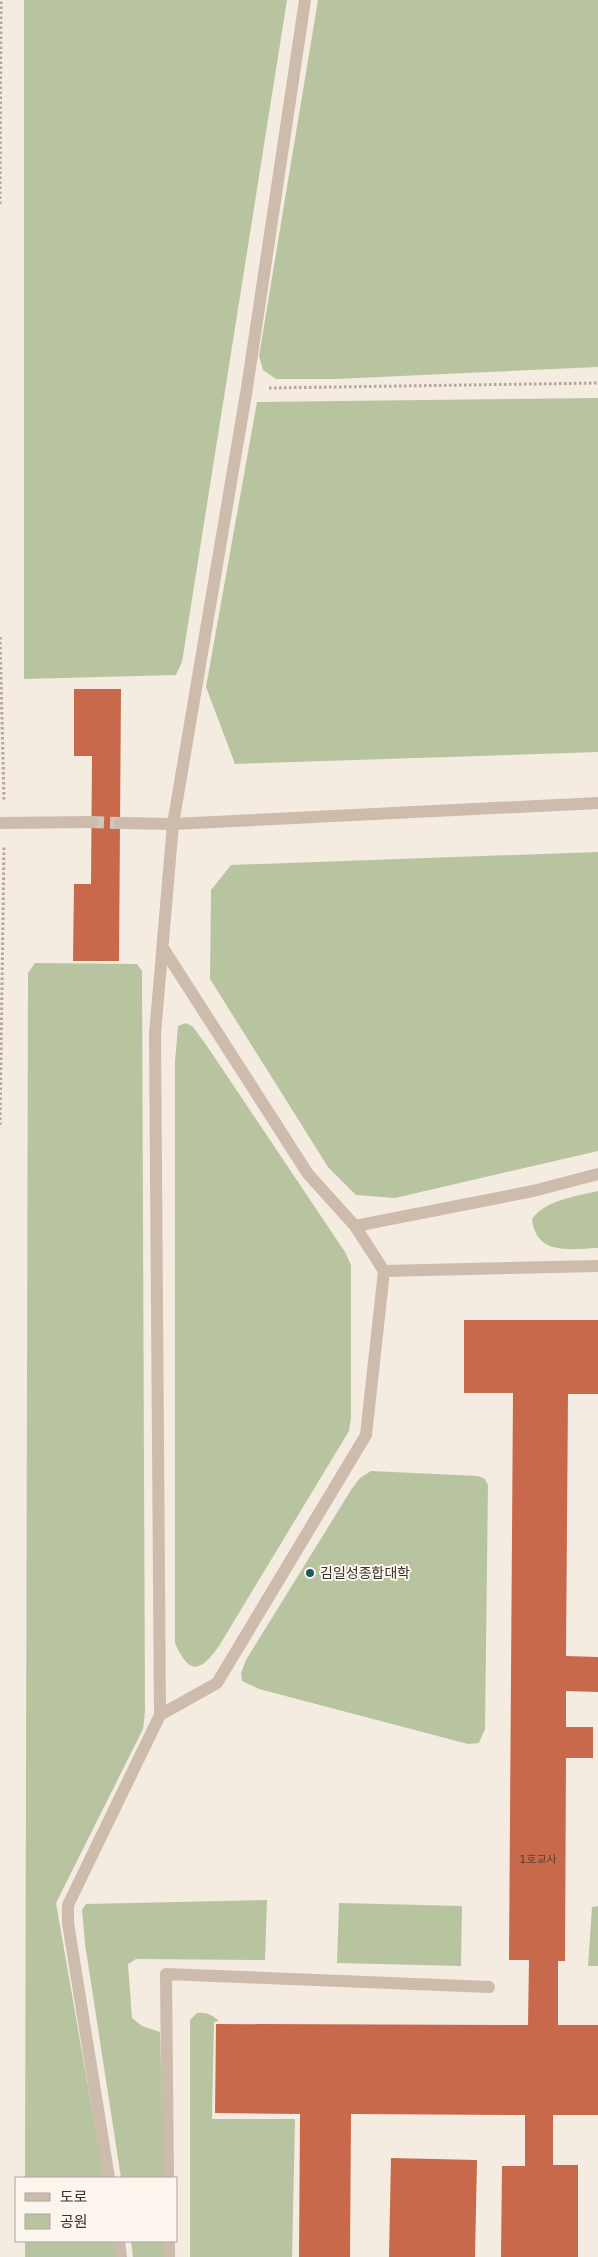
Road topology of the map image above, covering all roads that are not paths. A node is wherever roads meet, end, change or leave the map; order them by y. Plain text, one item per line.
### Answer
1 (305, 0) edge
2 (598, 803) edge
3 (92, 822) tunnel mouth
4 (2, 823) edge
5 (120, 823) tunnel mouth
6 (173, 824) junction
7 (163, 948) junction
8 (598, 1174) edge
9 (355, 1226) junction
10 (598, 1266) edge
11 (384, 1271) junction
12 (160, 1715) junction
13 (489, 1987) dead end
14 (109, 2177) edge
15 (168, 2177) edge
16 (119, 2242) edge
17 (169, 2242) edge
18 (122, 2257) edge
19 (169, 2257) edge

1 - 6 lane
2 - 6 lane
3 - 4 lane
5 - 6 lane
6 - 7 lane
7 - 9 lane
7 - 12 lane
8 - 9 lane
9 - 11 lane
10 - 11 lane
11 - 12 lane
12 - 14 lane
13 - 15 lane
16 - 18 lane
17 - 19 lane

